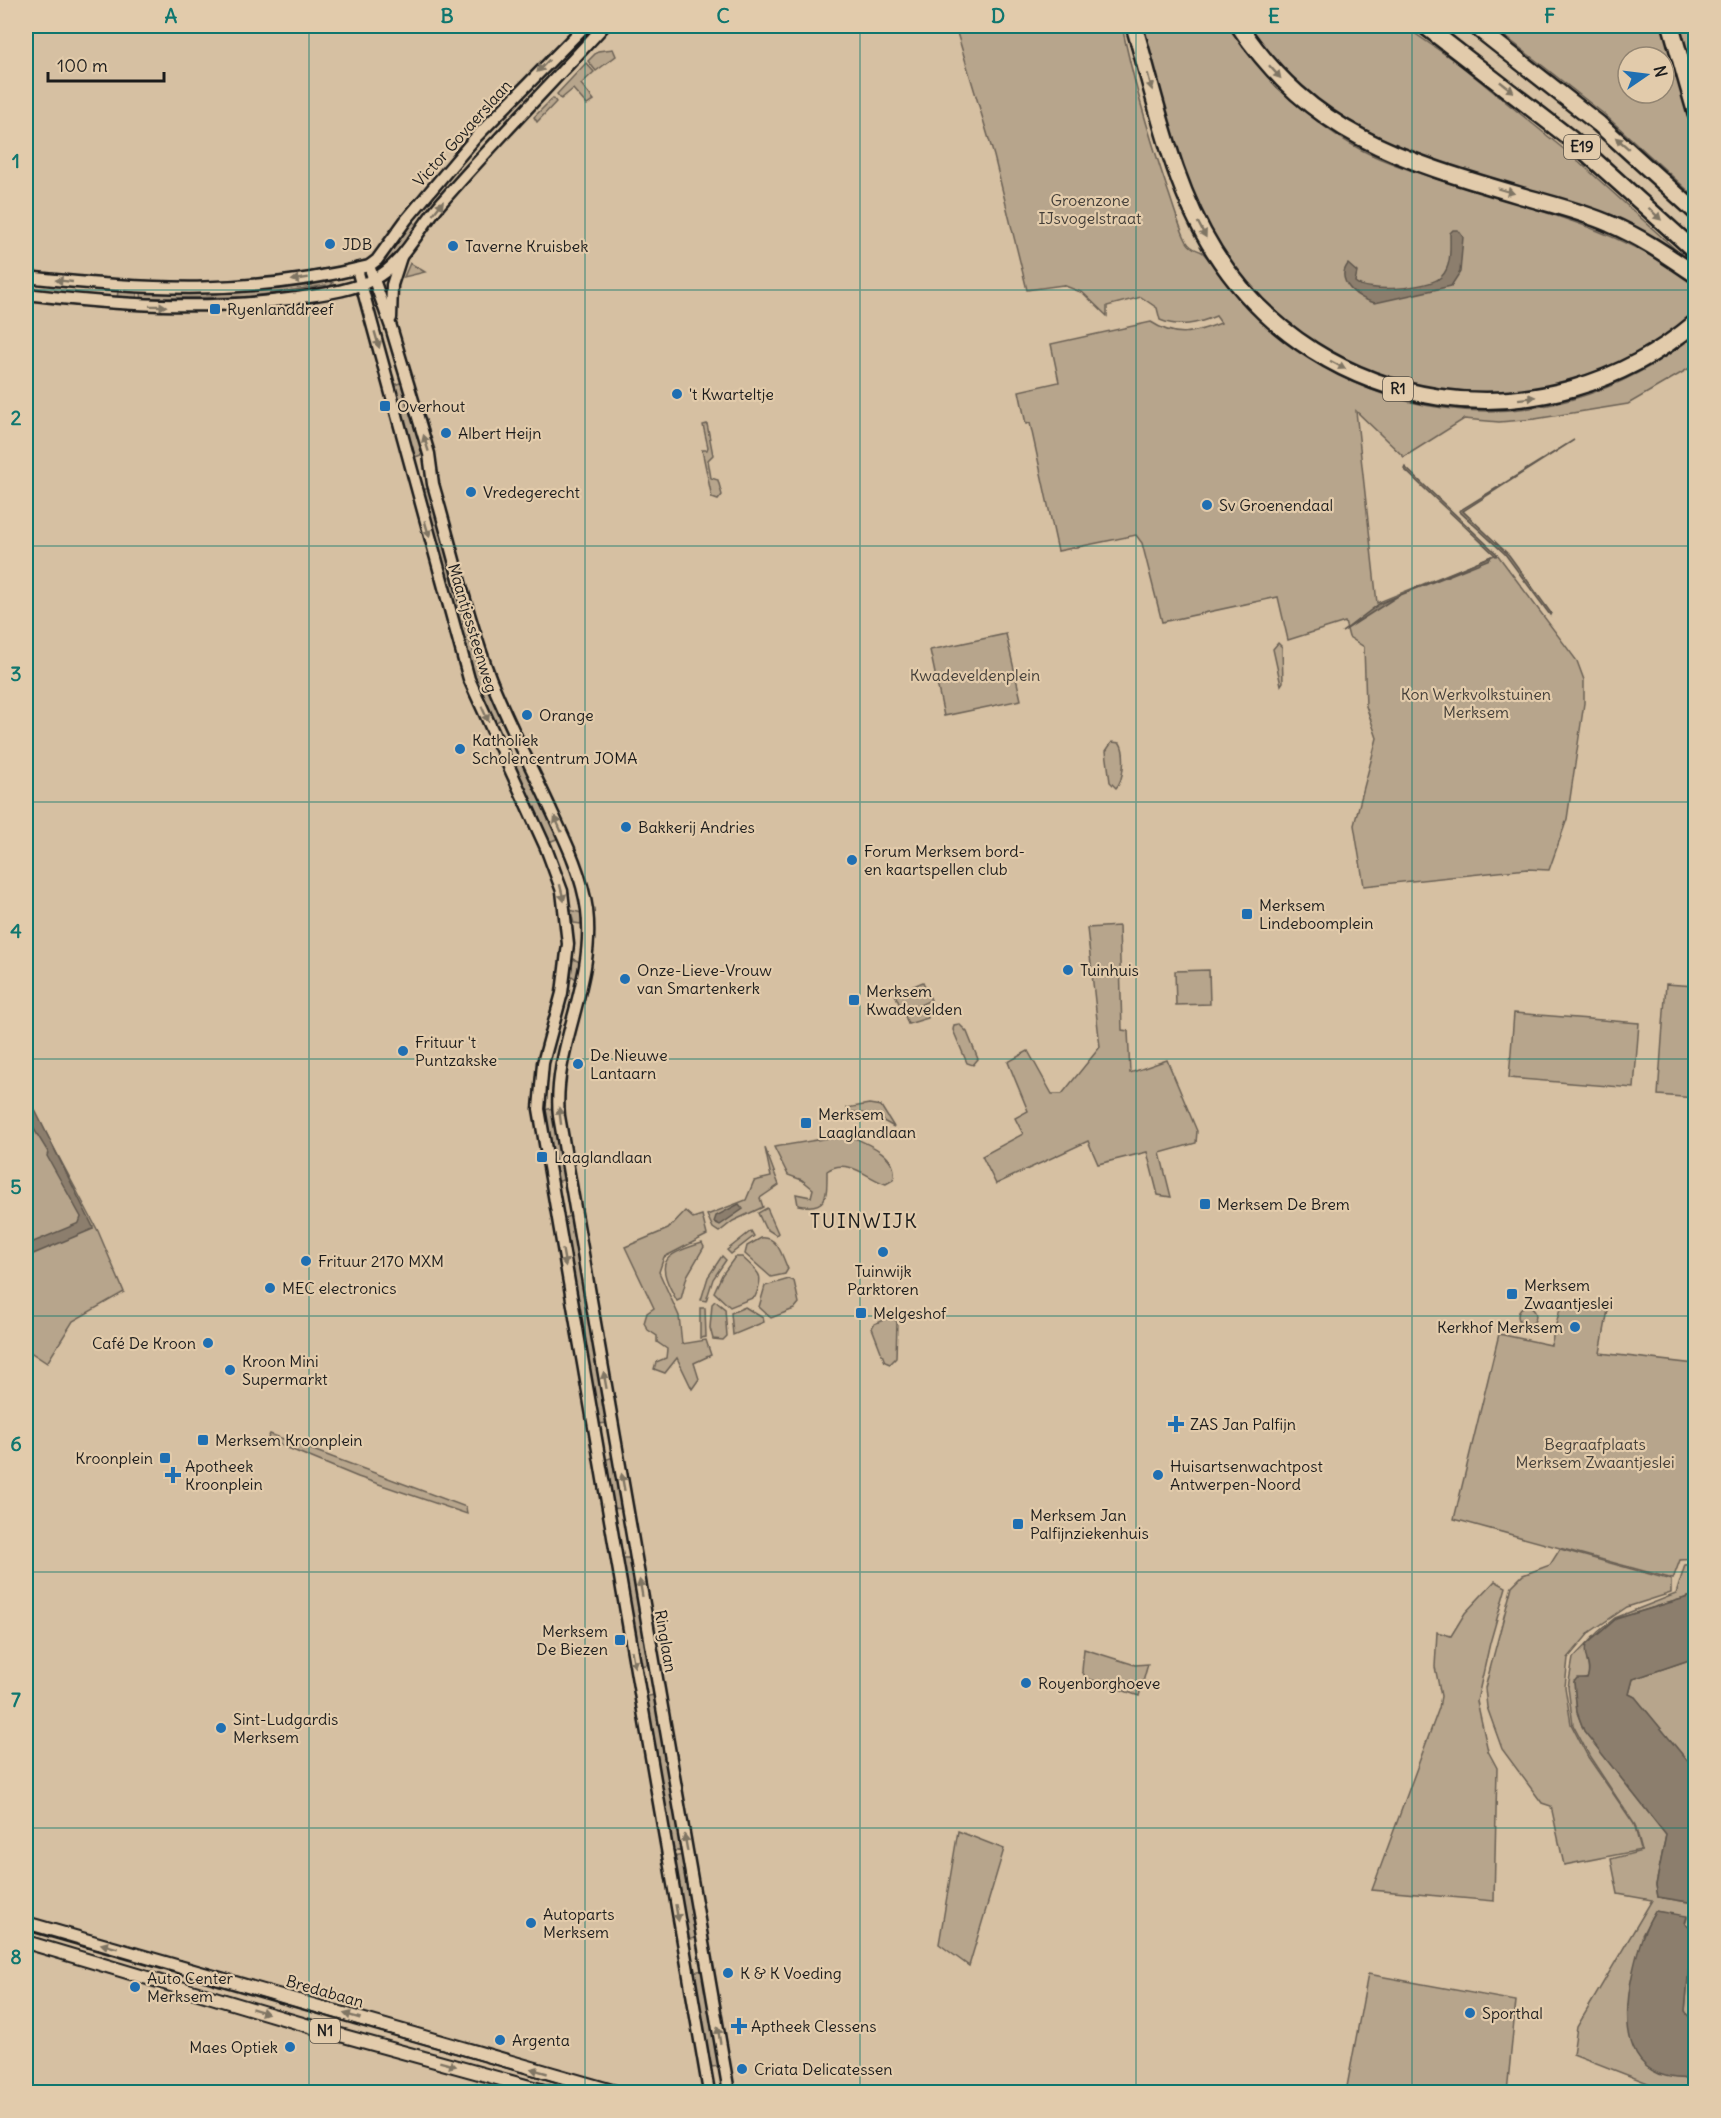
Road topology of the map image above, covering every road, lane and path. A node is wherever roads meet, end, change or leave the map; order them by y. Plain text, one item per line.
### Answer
1 (585, 26) edge
2 (604, 26) edge
3 (1134, 26) edge
4 (1239, 26) edge
5 (1425, 26) edge
6 (1476, 26) edge
7 (1671, 26) edge
8 (1695, 114) edge
9 (1695, 212) edge
10 (1695, 252) edge
11 (402, 254) junction
12 (369, 266) junction
13 (357, 269) junction
14 (1695, 275) edge
15 (26, 276) edge
16 (372, 280) junction
17 (361, 284) junction
18 (26, 294) edge
19 (1695, 322) edge
20 (391, 327) junction
21 (573, 1194) joint
22 (26, 1923) edge
23 (26, 1942) edge
24 (548, 2092) edge
25 (616, 2092) edge
26 (709, 2092) edge
27 (729, 2092) edge

1 -> 12 street, Victor Govaerslaan
11 -> 2 street, Victor Govaerslaan
3 -> 19 highway, R1
4 -> 14 highway
5 -> 10 highway, E19
9 -> 6 highway, E19
7 - 8 highway
11 - 16 street, Victor Govaerslaan
11 - 20 street, Victor Govaerslaan
12 - 13 street
12 - 16 street, Maantjessteenweg
13 -> 15 street
13 - 17 street, Maantjessteenweg
16 - 17 street
16 - 20 street, Maantjessteenweg
18 -> 17 street
17 -> 26 street, Maantjessteenweg
21 -> 20 street, Maantjessteenweg
27 -> 21 street, Ringlaan
25 -> 22 main road, Bredabaan / N1
23 -> 24 main road, N1

